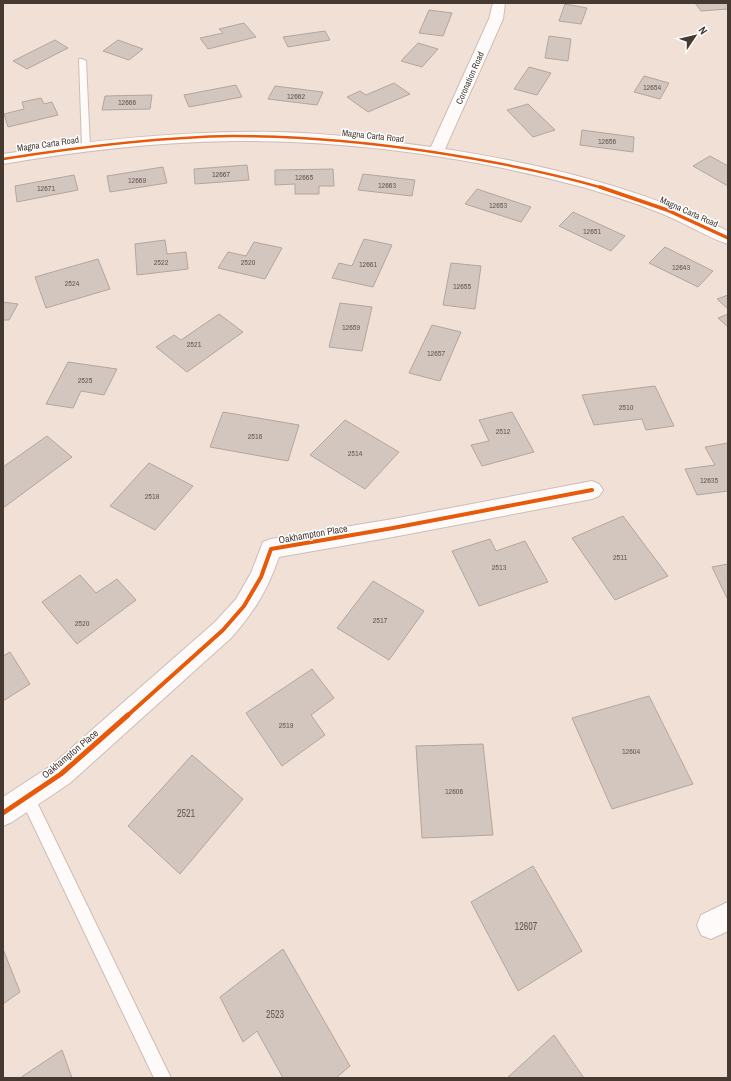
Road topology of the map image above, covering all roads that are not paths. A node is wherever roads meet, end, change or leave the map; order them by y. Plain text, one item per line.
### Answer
1 (499, 3) edge
2 (82, 61) dead end
3 (86, 147) junction
4 (436, 152) junction
5 (3, 159) edge
6 (728, 238) edge
7 (592, 490) dead end
8 (27, 797) junction
9 (3, 813) edge
10 (163, 1078) edge

1 - 4 street, Coronation Road
2 - 3 lane
3 - 4 street, Magna Carta Road
3 - 5 street, Magna Carta Road
4 - 6 street, Magna Carta Road
7 - 8 street, Oakhampton Place
8 - 9 street, Oakhampton Place
8 - 10 lane

